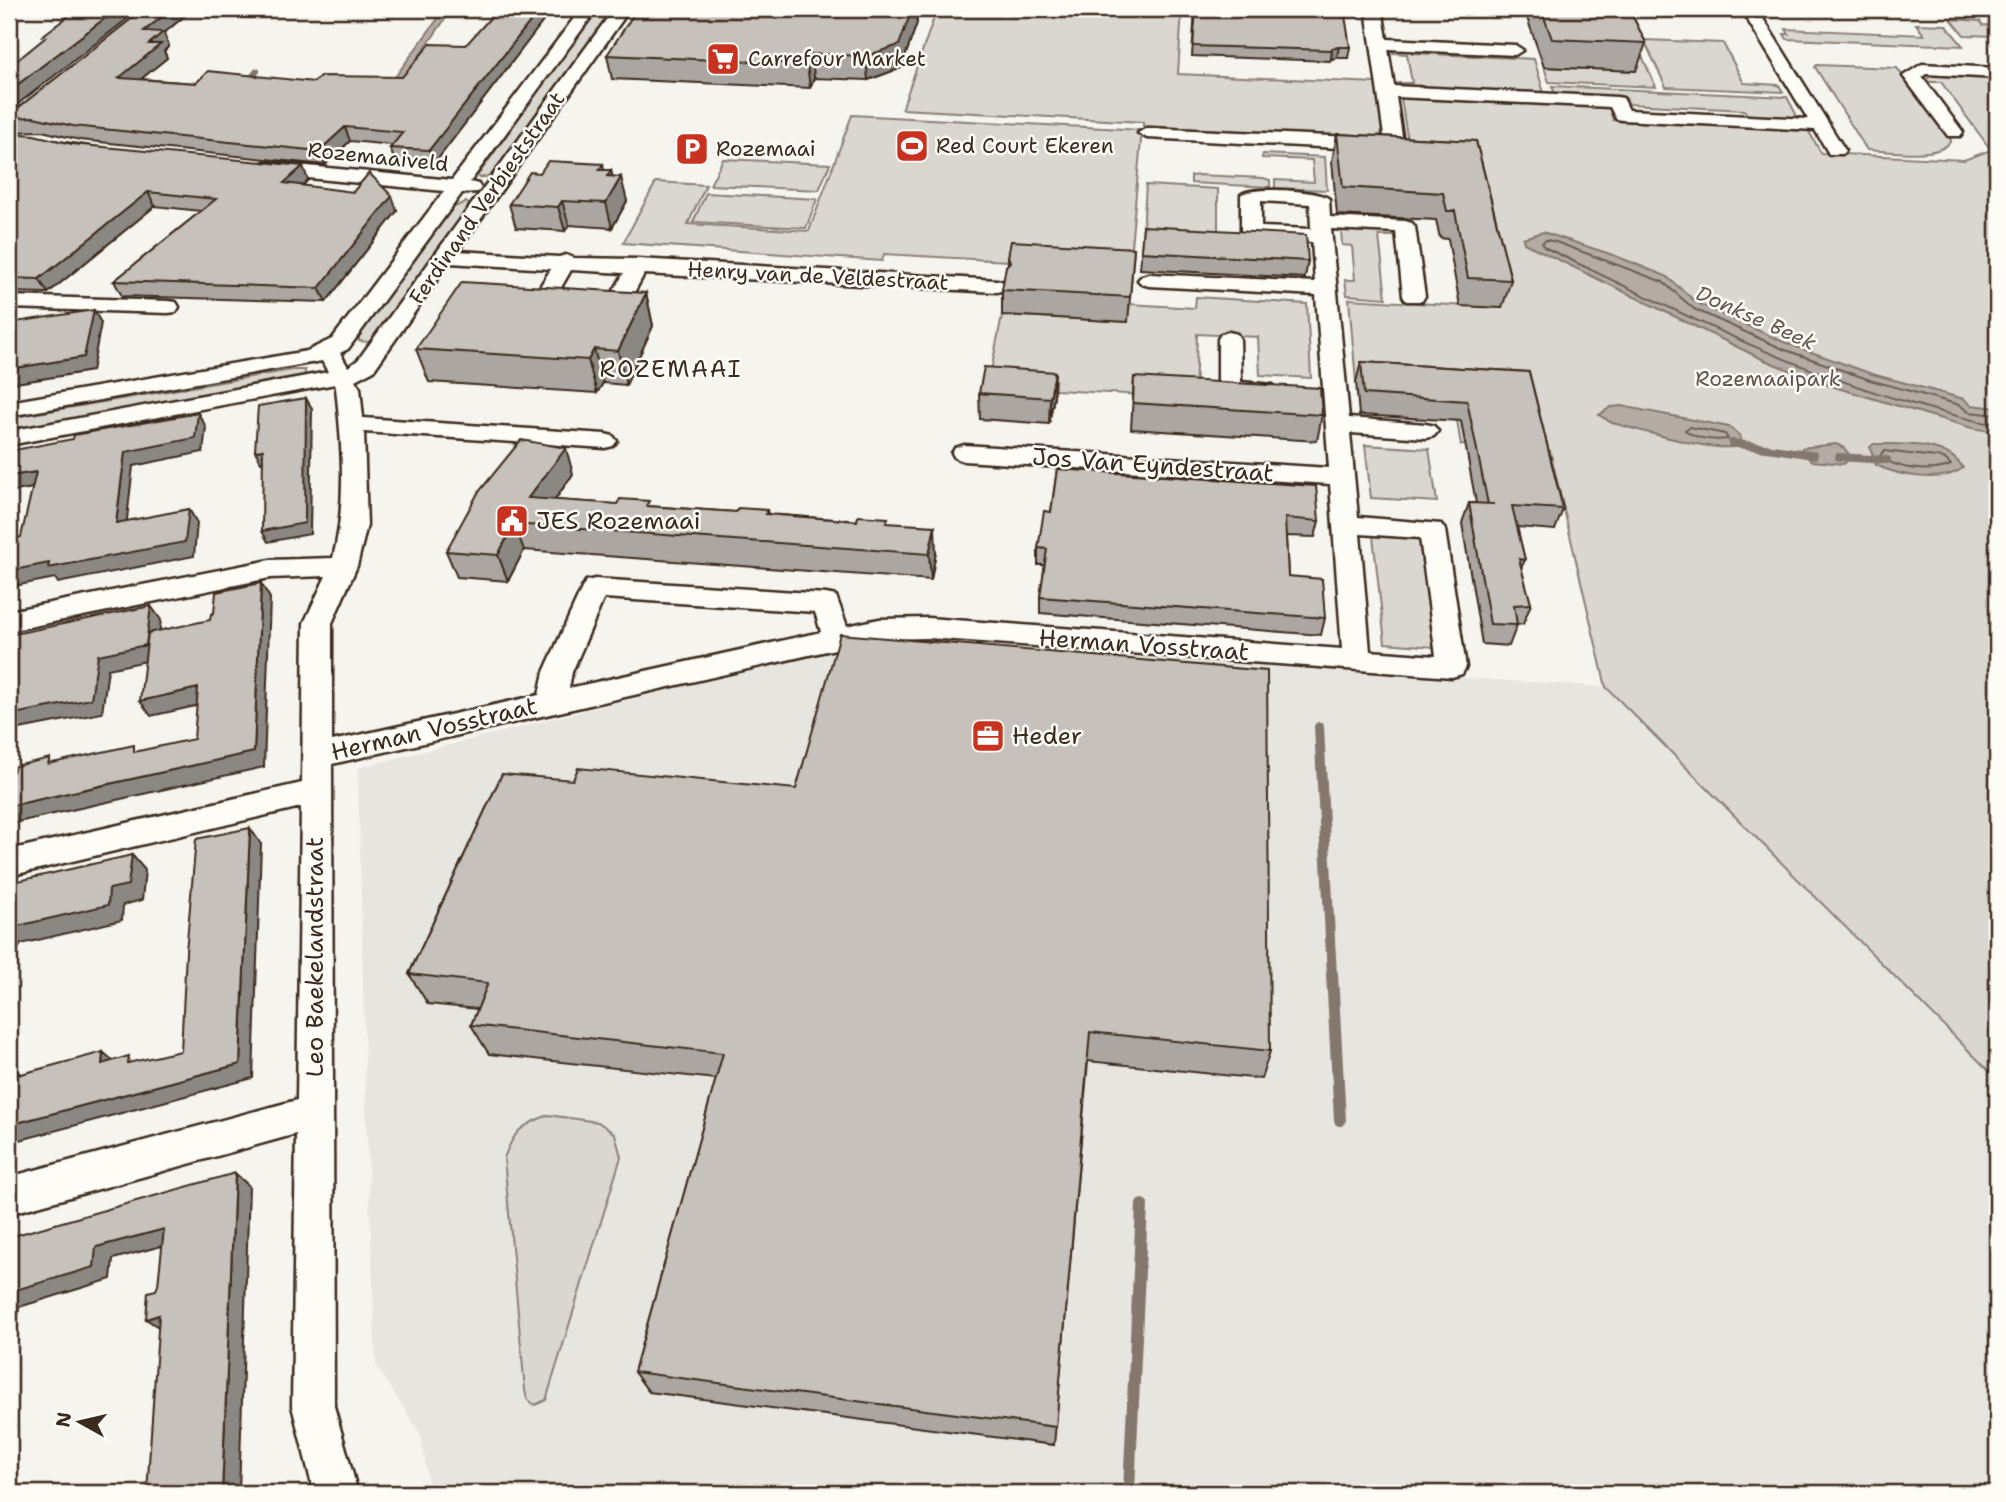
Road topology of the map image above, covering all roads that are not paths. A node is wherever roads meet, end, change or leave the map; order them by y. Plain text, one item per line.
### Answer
1 (589, 9) edge
2 (622, 9) edge
3 (1374, 9) edge
4 (1749, 9) edge
5 (1380, 44) junction
6 (1516, 50) dead end
7 (1997, 73) edge
8 (1387, 91) junction
9 (1821, 125) junction
10 (1954, 132) dead end
11 (1147, 133) dead end
12 (1836, 150) dead end
13 (243, 166) edge
14 (456, 188) junction
15 (493, 190) junction
16 (445, 257) junction
17 (566, 261) junction
18 (638, 265) junction
19 (1149, 280) dead end
20 (998, 286) dead end
21 (1326, 289) junction
22 (1414, 296) dead end
23 (9, 302) edge
24 (168, 307) dead end
25 (1229, 339) dead end
26 (336, 365) junction
27 (1282, 391) edge
28 (1309, 392) edge
29 (1335, 394) junction
30 (9, 409) edge
31 (352, 425) junction
32 (1338, 425) junction
33 (1426, 431) dead end
34 (9, 438) edge
35 (605, 441) dead end
36 (964, 453) dead end
37 (1342, 477) junction
38 (1346, 525) junction
39 (344, 566) junction
40 (9, 621) edge
41 (836, 637) junction
42 (1357, 660) junction
43 (552, 702) junction
44 (316, 756) junction
45 (316, 792) junction
46 (9, 863) edge
47 (315, 1112) junction
48 (9, 1196) edge
49 (336, 1493) edge

1 - 14 street, Ferdinand Verbieststraat
2 - 15 street, Ferdinand Verbieststraat
3 - 5 street
4 - 9 street
5 - 6 street
5 - 8 street
7 - 10 street
8 - 9 street
8 - 11 street
9 - 12 street
13 - 14 street, Rozemaaiveld
14 - 15 street, Rozemaaiveld
14 - 26 street, Ferdinand Verbieststraat
15 - 16 street, Ferdinand Verbieststraat
16 - 17 street, Henry van de Veldestraat
16 - 26 street, Ferdinand Verbieststraat
17 - 18 street, Henry van de Veldestraat
17 - 18 street
18 - 20 street, Henry van de Veldestraat
19 - 21 street
21 - 22 street
21 - 29 street
23 - 24 street
25 - 27 street
26 - 30 street, Ferdinand Verbieststraat
26 - 31 street, Leo Baekelandstraat
26 - 34 street, Ferdinand Verbieststraat
28 - 29 street
29 - 32 street
31 - 35 street
31 - 39 street, Leo Baekelandstraat
32 - 33 street
32 - 37 street
36 - 37 street, Jos Van Eyndestraat
37 - 38 street
38 - 42 street
38 - 42 street, Herman Vosstraat
39 - 40 street
39 - 44 street, Leo Baekelandstraat
41 - 42 street, Herman Vosstraat
41 - 43 street, Herman Vosstraat
41 - 43 street, Herman Vosstraat
43 - 44 street, Herman Vosstraat
44 - 45 street, Leo Baekelandstraat
45 - 46 street
45 - 47 street, Leo Baekelandstraat
47 - 48 street
47 - 49 street, Leo Baekelandstraat

